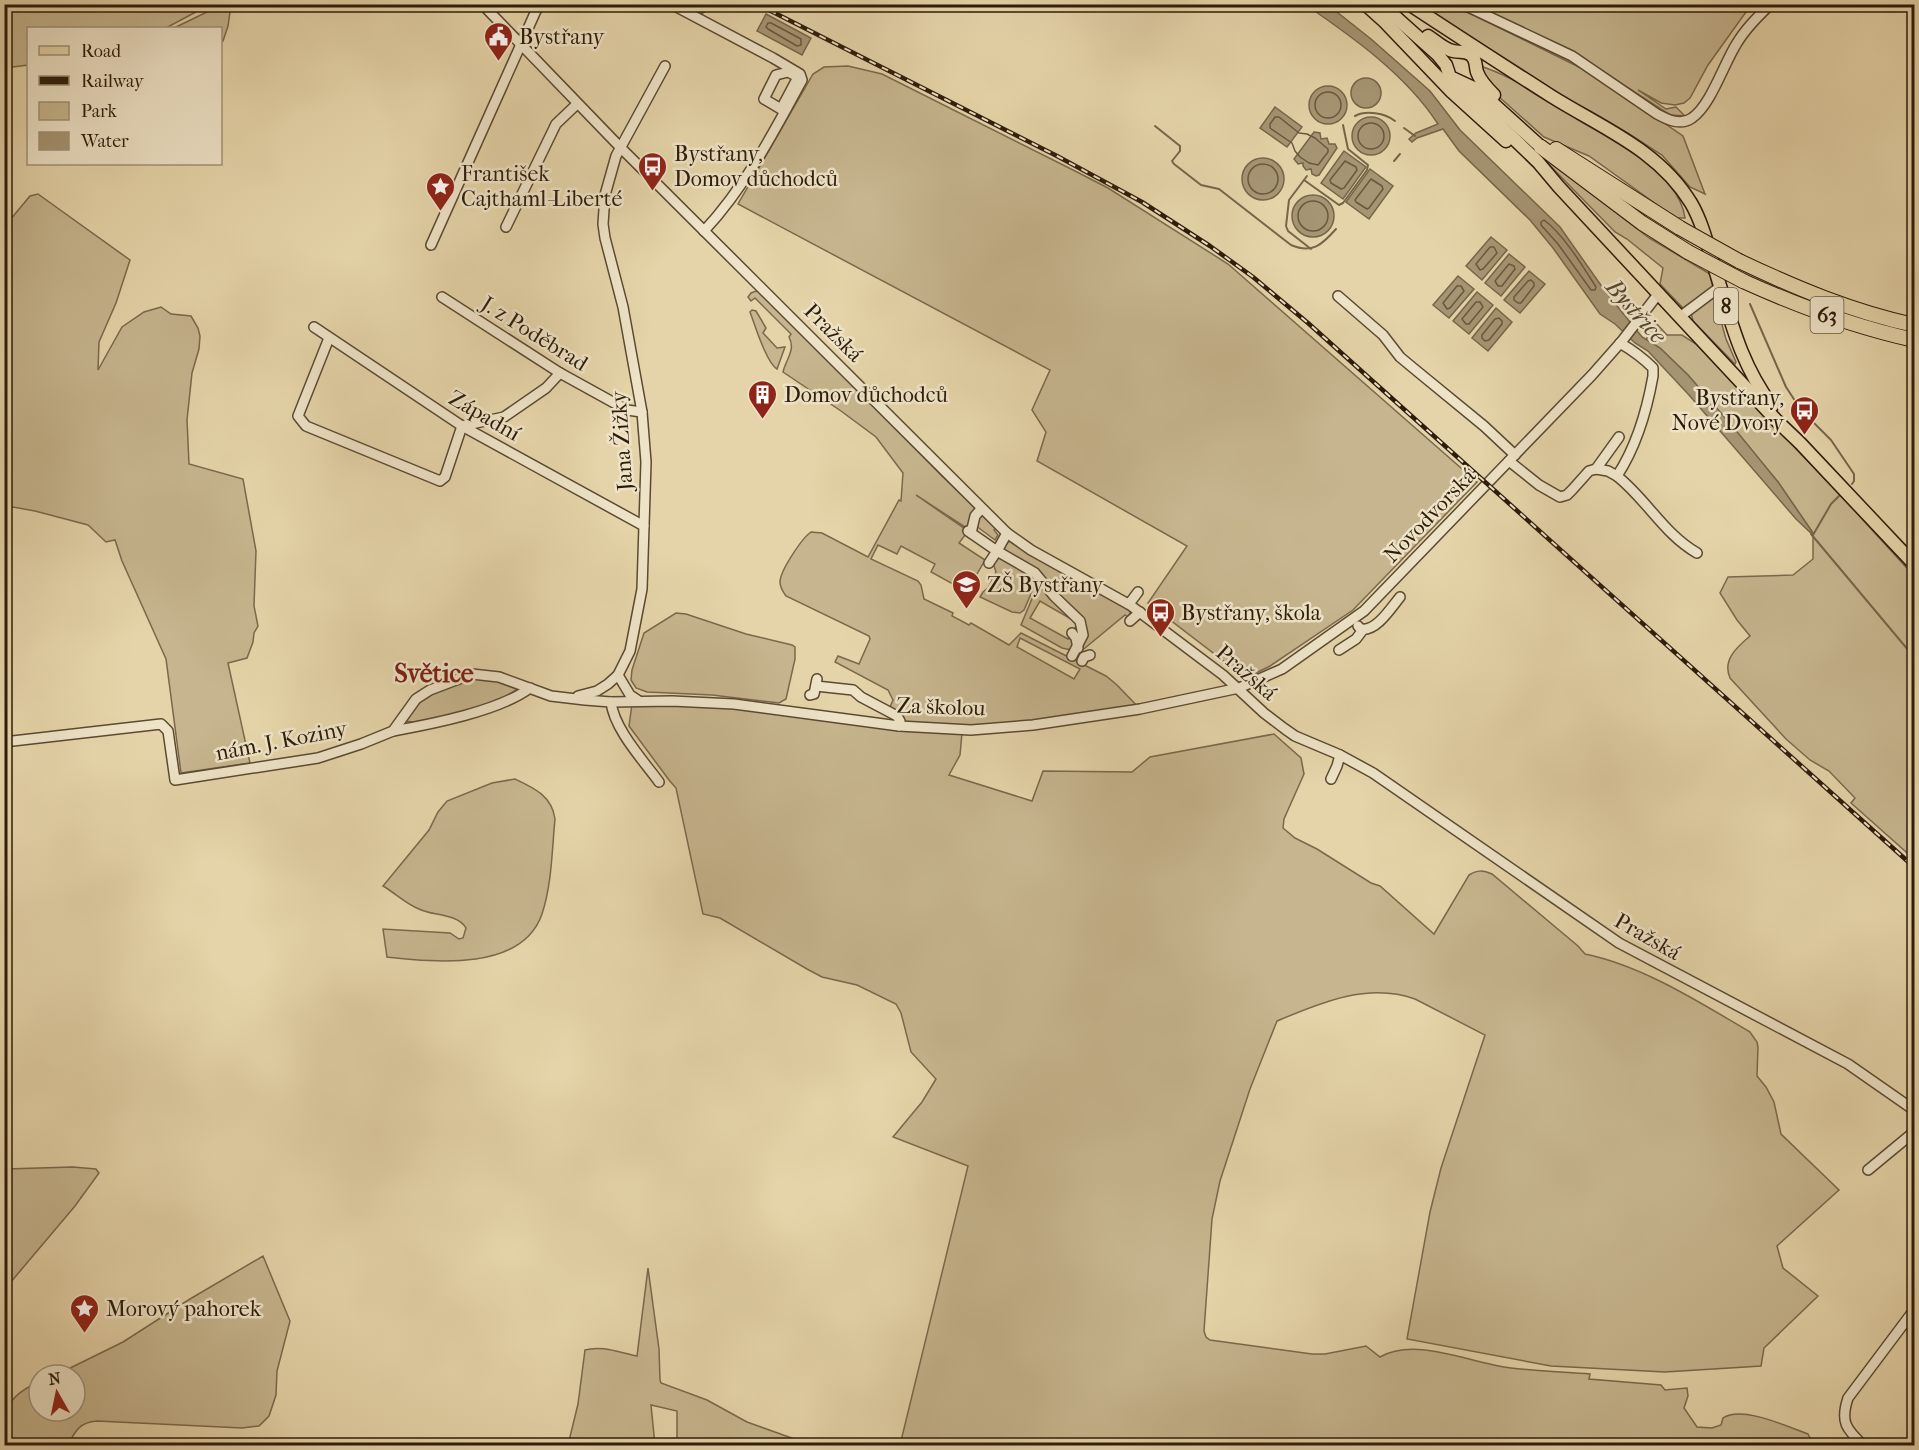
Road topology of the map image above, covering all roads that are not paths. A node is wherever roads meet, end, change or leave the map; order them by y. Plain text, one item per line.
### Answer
1 (482, 4) edge
2 (539, 4) edge
3 (671, 4) edge
4 (1365, 4) edge
5 (1381, 4) edge
6 (1390, 4) edge
7 (1409, 4) edge
8 (1462, 4) edge
9 (1771, 4) edge
10 (520, 45) junction
11 (1455, 52) junction
12 (1446, 65) junction
13 (665, 66) dead end
14 (1476, 66) junction
15 (1458, 81) junction
16 (1554, 98) junction
17 (578, 104) junction
18 (1542, 144) junction
19 (620, 147) junction
20 (1559, 187) junction
21 (506, 227) dead end
22 (704, 231) junction
23 (431, 245) dead end
24 (1721, 286) junction
25 (1659, 293) junction
26 (1338, 296) dead end
27 (442, 297) dead end
28 (1681, 316) junction
29 (1914, 325) edge
30 (315, 327) dead end
31 (329, 338) junction
32 (1914, 340) edge
33 (1622, 341) junction
34 (560, 373) junction
35 (642, 412) junction
36 (462, 426) junction
37 (1619, 437) dead end
38 (1800, 442) junction
39 (1512, 458) junction
40 (1596, 469) junction
41 (1617, 476) junction
42 (981, 509) junction
43 (644, 526) junction
44 (1007, 533) junction
45 (997, 551) junction
46 (1697, 553) dead end
47 (989, 563) dead end
48 (1914, 564) edge
49 (1138, 592) dead end
50 (1400, 597) dead end
51 (1129, 604) junction
52 (1140, 612) junction
53 (1352, 620) junction
54 (1130, 621) dead end
55 (1361, 629) junction
56 (1072, 633) dead end
57 (1339, 650) dead end
58 (1077, 655) junction
59 (1090, 655) dead end
60 (618, 675) junction
61 (814, 687) dead end
62 (530, 688) junction
63 (1239, 688) junction
64 (566, 697) junction
65 (639, 701) junction
66 (611, 702) junction
67 (899, 726) junction
68 (393, 731) junction
69 (4, 742) edge
70 (1340, 755) junction
71 (1331, 779) dead end
72 (659, 782) dead end
73 (1914, 1110) edge
74 (1914, 1132) edge
75 (1868, 1170) dead end
76 (1914, 1310) edge
77 (1864, 1446) edge

1 - 10 street, Pražská
2 - 10 street
3 - 22 street
4 - 20 main road, 8
5 - 12 main road
6 - 11 main road
7 - 16 main road, 8
8 - 9 street
10 - 17 street, Pražská
10 - 23 street
11 - 12 main road
11 - 14 main road
12 - 15 main road
13 - 19 street, Jana Žižky
14 - 15 main road
14 - 16 main road
14 - 18 main road, 63
15 - 18 main road, 63
15 - 20 main road
16 - 24 main road, 8
17 - 19 street, Pražská
17 - 21 street
18 - 29 highway, 63, bridge
18 - 32 highway, 63, bridge
19 - 22 street, Pražská
19 - 35 street, Jana Žižky
20 - 25 main road, 8
22 - 42 street, Pražská
24 - 28 street
24 - 38 main road, 8
25 - 28 main road, 8
25 - 33 street, Novodvorská
26 - 39 street
27 - 34 street, J. z Poděbrad
28 - 38 main road, 8
30 - 31 street, Západní
31 - 36 street, Západní
31 - 36 street
33 - 39 street, Novodvorská
33 - 41 street
34 - 35 street, J. z Poděbrad
34 - 36 street
35 - 43 street, Jana Žižky
36 - 43 street, Západní
37 - 40 street
38 - 48 main road, 8
39 - 40 street
39 - 53 street, Novodvorská
40 - 41 street
41 - 46 street
42 - 44 street, Pražská
42 - 45 street
43 - 60 street, Jana Žižky
44 - 45 street
44 - 51 street, Pražská
45 - 47 street
45 - 58 street
49 - 51 street
50 - 55 street
51 - 52 street, Pražská
52 - 54 street
52 - 63 street, Pražská
53 - 55 street
53 - 63 street, Novodvorská
55 - 57 street
56 - 58 street
58 - 59 street
60 - 64 street, Jana Žižky
60 - 65 street
61 - 67 street
62 - 64 street
62 - 68 street, nám. J. Koziny
62 - 68 street
63 - 67 street, Za školou
63 - 70 street, Pražská
64 - 66 street, Za školou
65 - 66 street, Za školou
65 - 67 street, Za školou
66 - 72 street
68 - 69 street, nám. J. Koziny
70 - 71 street
70 - 73 street, Pražská
74 - 75 street
76 - 77 street

